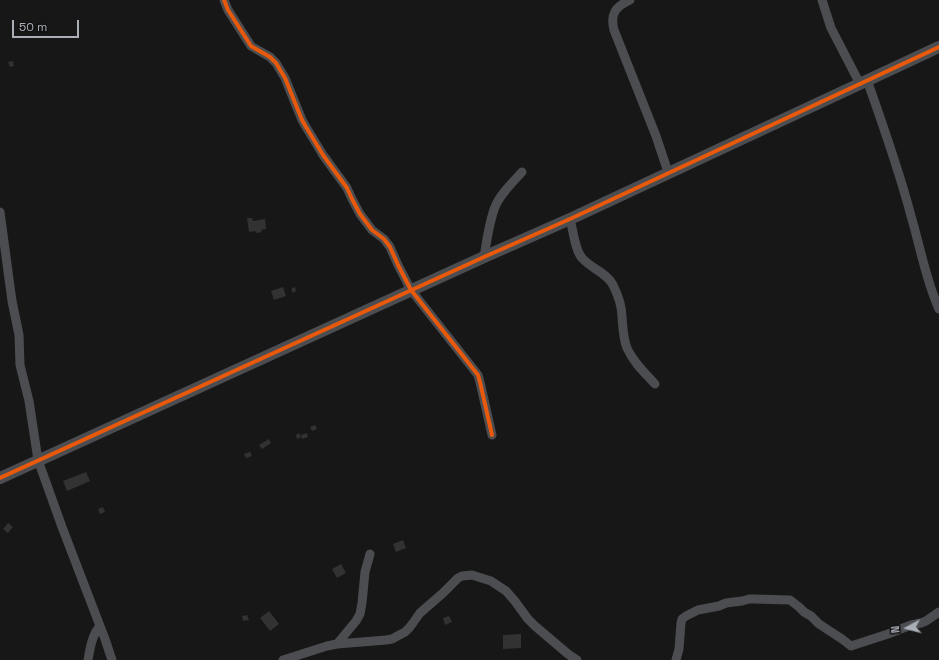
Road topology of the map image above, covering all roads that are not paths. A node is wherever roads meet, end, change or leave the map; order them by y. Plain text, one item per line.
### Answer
1 (224, 0) edge
2 (630, 0) edge
3 (822, 0) edge
4 (939, 47) edge
5 (864, 82) junction
6 (522, 172) dead end
7 (668, 172) junction
8 (0, 212) edge
9 (570, 219) junction
10 (484, 257) junction
11 (411, 290) junction
12 (939, 309) edge
13 (655, 384) dead end
14 (492, 435) dead end
15 (38, 460) junction
16 (0, 478) edge
17 (370, 554) dead end
18 (939, 612) edge
19 (100, 626) junction
20 (337, 644) junction
21 (88, 660) edge
22 (112, 660) edge
23 (283, 660) edge
24 (577, 660) edge
25 (676, 660) edge

1 - 11 street
2 - 7 street
3 - 5 street
4 - 5 street
5 - 7 street
5 - 12 street
6 - 10 street
7 - 9 street
8 - 15 street
9 - 10 street
9 - 13 street
10 - 11 street
11 - 14 street
11 - 15 street
15 - 16 street
15 - 19 street
17 - 20 street
18 - 25 street
19 - 21 street
19 - 22 street
20 - 23 street
20 - 24 street

